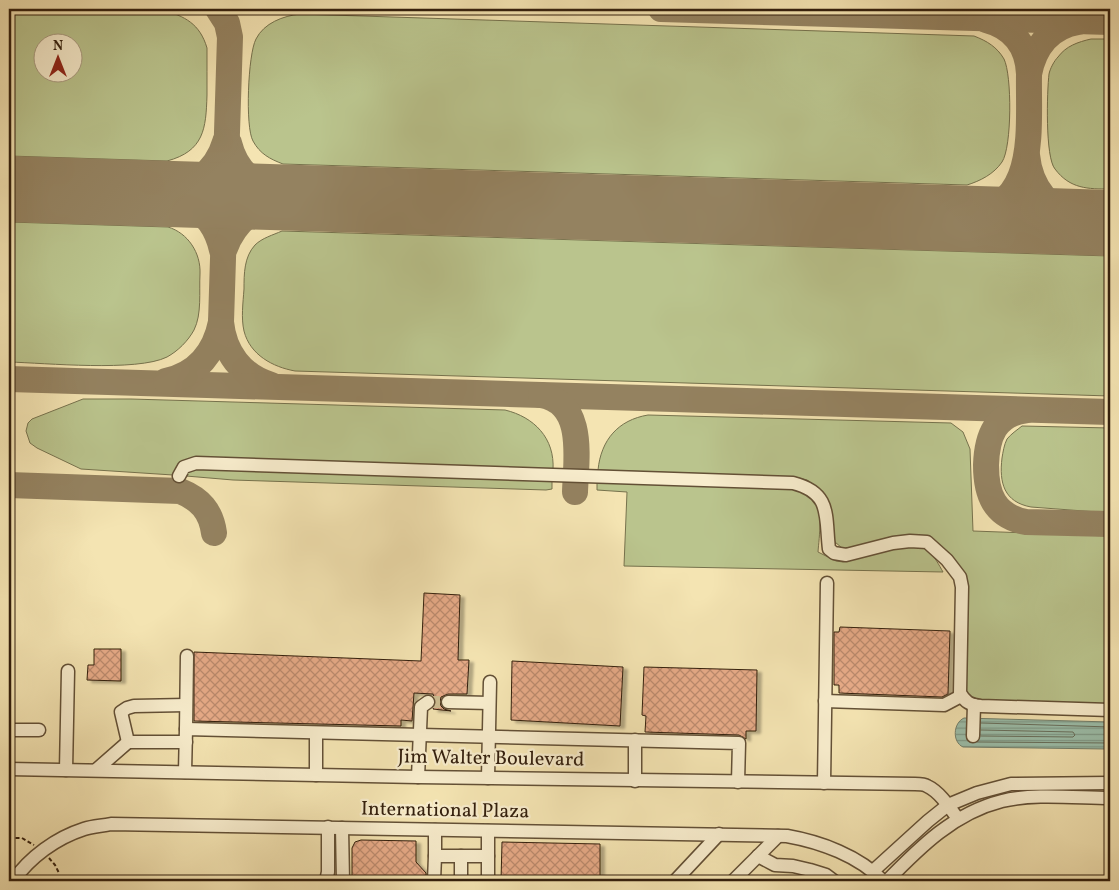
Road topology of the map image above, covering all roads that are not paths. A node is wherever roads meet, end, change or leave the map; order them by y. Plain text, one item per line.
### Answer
1 (179, 476) dead end
2 (827, 584) dead end
3 (187, 656) dead end
4 (68, 671) dead end
5 (490, 682) dead end
6 (961, 696) junction
7 (825, 701) junction
8 (428, 702) dead end
9 (448, 702) tunnel mouth
10 (489, 703) junction
11 (186, 705) junction
12 (974, 705) junction
13 (1110, 710) edge
14 (9, 730) edge
15 (39, 730) dead end
16 (316, 732) junction
17 (186, 735) junction
18 (419, 735) junction
19 (488, 736) junction
20 (974, 736) dead end
21 (635, 740) junction
22 (128, 742) junction
23 (9, 769) edge
24 (66, 770) junction
25 (96, 770) junction
26 (185, 772) junction
27 (316, 775) junction
28 (418, 777) junction
29 (488, 778) junction
30 (635, 780) junction
31 (738, 782) junction
32 (1110, 782) edge
33 (824, 783) junction
34 (1110, 798) edge
35 (948, 805) junction
36 (958, 818) junction
37 (328, 828) junction
38 (342, 828) junction
39 (435, 830) junction
40 (488, 831) junction
41 (719, 834) junction
42 (778, 836) junction
43 (435, 856) junction
44 (461, 856) junction
45 (488, 856) junction
46 (758, 856) junction
47 (873, 871) junction
48 (13, 881) edge
49 (326, 881) edge
50 (342, 881) edge
51 (434, 881) edge
52 (461, 881) edge
53 (488, 881) edge
54 (675, 881) edge
55 (733, 881) edge
56 (834, 881) edge
57 (883, 881) edge
58 (887, 881) edge

1 - 6 street
2 - 7 street
3 - 11 street
4 - 24 street
5 - 10 street
6 - 7 street
6 - 12 street
7 - 33 street
8 - 18 street
9 - 10 street
10 - 19 street
11 - 17 street
11 - 22 street
12 - 13 street
12 - 20 street
14 - 15 street
16 - 17 street
16 - 18 street
16 - 27 street
17 - 22 street
17 - 26 street
18 - 19 street
18 - 28 street
19 - 21 street
19 - 29 street
21 - 30 street
21 - 31 street
22 - 25 street
23 - 24 street, Jim Walter Boulevard
24 - 25 street, Jim Walter Boulevard
25 - 26 street, Jim Walter Boulevard
26 - 27 street, Jim Walter Boulevard
27 - 28 street, Jim Walter Boulevard
28 - 29 street, Jim Walter Boulevard
29 - 30 street, Jim Walter Boulevard
30 - 31 street, Jim Walter Boulevard
31 - 33 street, Jim Walter Boulevard
32 - 35 street
33 - 35 street, Jim Walter Boulevard
34 - 36 street
35 - 36 street, Jim Walter Boulevard
35 - 47 street
36 - 58 street
37 - 38 street, International Plaza
37 - 48 street, International Plaza
37 - 49 street
38 - 39 street, International Plaza
38 - 50 street
39 - 40 street, International Plaza
39 - 43 street
40 - 41 street, International Plaza
40 - 45 street
41 - 42 street, International Plaza
41 - 54 street
42 - 46 street
42 - 47 street, International Plaza
43 - 44 street
43 - 51 street
44 - 45 street
44 - 52 street
45 - 53 street
46 - 55 street
46 - 56 street
47 - 57 street, International Plaza

